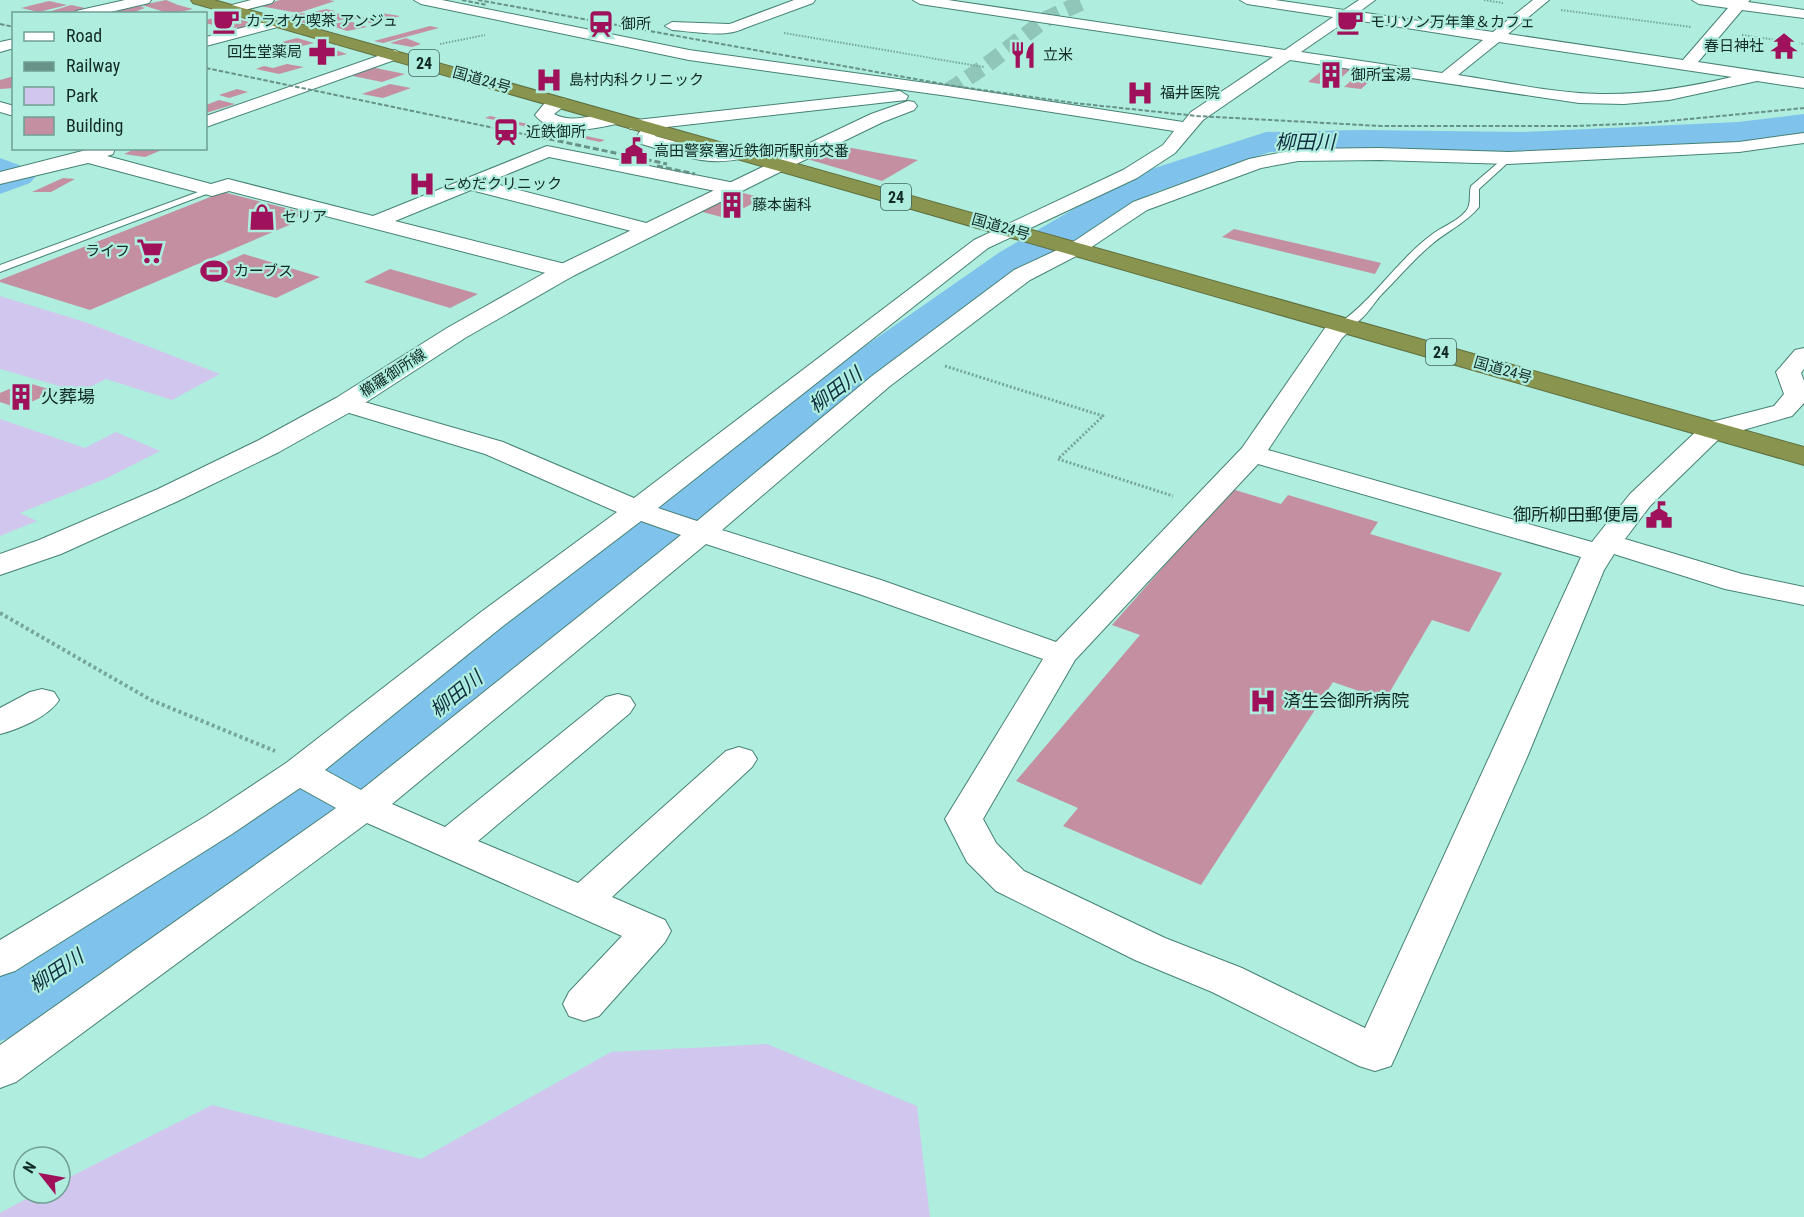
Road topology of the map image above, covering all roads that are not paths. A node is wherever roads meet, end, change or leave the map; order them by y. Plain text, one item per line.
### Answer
1 (144, 0) edge
2 (198, 0) edge
3 (267, 0) edge
4 (421, 0) edge
5 (808, 0) edge
6 (1247, 0) edge
7 (1368, 0) edge
8 (1699, 0) edge
9 (928, 1) edge
10 (1538, 3) edge
11 (1741, 3) edge
12 (233, 9) junction
13 (90, 12) edge
14 (1345, 14) junction
15 (1804, 14) edge
16 (280, 22) junction
17 (672, 26) dead end
18 (740, 26) joint
19 (1494, 37) junction
20 (207, 42) edge
21 (395, 55) junction
22 (1288, 55) junction
23 (1687, 65) junction
24 (838, 75) junction
25 (1757, 76) junction
26 (1445, 78) junction
27 (1804, 83) edge
28 (948, 91) junction
29 (560, 103) joint
30 (768, 110) junction
31 (614, 119) joint
32 (207, 122) edge
33 (643, 127) junction
34 (1187, 128) junction
35 (1804, 138) edge
36 (701, 144) junction
37 (106, 150) edge
38 (737, 154) junction
39 (88, 157) junction
40 (1509, 158) junction
41 (779, 165) junction
42 (0, 178) edge
43 (468, 183) junction
44 (730, 188) junction
45 (212, 190) junction
46 (376, 222) junction
47 (647, 229) junction
48 (1020, 232) junction
49 (1070, 246) junction
50 (0, 269) edge
51 (565, 270) junction
52 (1345, 324) junction
53 (1804, 355) edge
54 (345, 404) junction
55 (1713, 430) junction
56 (1252, 454) junction
57 (1804, 456) edge
58 (637, 510) junction
59 (702, 533) junction
60 (1604, 548) junction
61 (0, 565) edge
62 (1804, 596) edge
63 (1062, 655) junction
64 (42, 700) dead end
65 (618, 705) dead end
66 (0, 723) edge
67 (739, 759) dead end
68 (294, 767) junction
69 (362, 807) junction
70 (449, 844) junction
71 (582, 902) junction
72 (0, 960) edge
73 (584, 1004) dead end
74 (0, 1069) edge

1 - 13 street
2 - 12 highway, 国道24号 / 24
3 - 12 street
4 - 24 street
5 - 18 main road
6 - 14 street
7 - 14 street
8 - 11 street
9 - 22 street
10 - 19 street
11 - 15 street
11 - 23 street
12 - 16 highway, 国道24号 / 24
14 - 19 street
14 - 22 street
16 - 20 street
16 - 21 highway, 国道24号 / 24
17 - 18 street
19 - 23 street
19 - 26 street
21 - 29 highway, 国道24号 / 24
21 - 32 street
22 - 26 street
22 - 34 street
23 - 25 street
24 - 28 street
24 - 30 street
25 - 26 street
25 - 27 street
28 - 30 street
28 - 34 street
28 - 41 street
29 - 31 street
30 - 33 street
30 - 36 street
31 - 33 highway, 国道24号 / 24
33 - 36 highway, 国道24号 / 24
33 - 38 street
34 - 48 street
35 - 40 street
36 - 38 highway, 国道24号 / 24
37 - 39 street
38 - 41 highway, 国道24号 / 24
39 - 42 street
39 - 45 street
40 - 49 street
40 - 52 lane
41 - 44 main road, 櫛羅御所線
41 - 48 highway, 国道24号 / 24
43 - 44 street
43 - 46 street
43 - 47 street
44 - 47 main road, 櫛羅御所線
45 - 46 street
45 - 50 lane
46 - 51 street
47 - 51 main road, 櫛羅御所線
48 - 49 highway, 国道24号 / 24
48 - 58 street
49 - 52 highway, 国道24号 / 24
49 - 59 street
51 - 54 main road, 櫛羅御所線
52 - 55 highway, 国道24号 / 24
52 - 56 street
53 - 55 street
54 - 58 street
54 - 61 main road, 櫛羅御所線
55 - 57 highway, 国道24号 / 24
55 - 60 street
56 - 60 street
56 - 63 street
58 - 59 street
58 - 68 street
59 - 63 street
59 - 69 street
60 - 62 street
60 - 63 street
64 - 66 street
65 - 70 street
67 - 71 street
68 - 69 street
68 - 72 street
69 - 70 street
69 - 74 street
70 - 71 street
71 - 73 street

